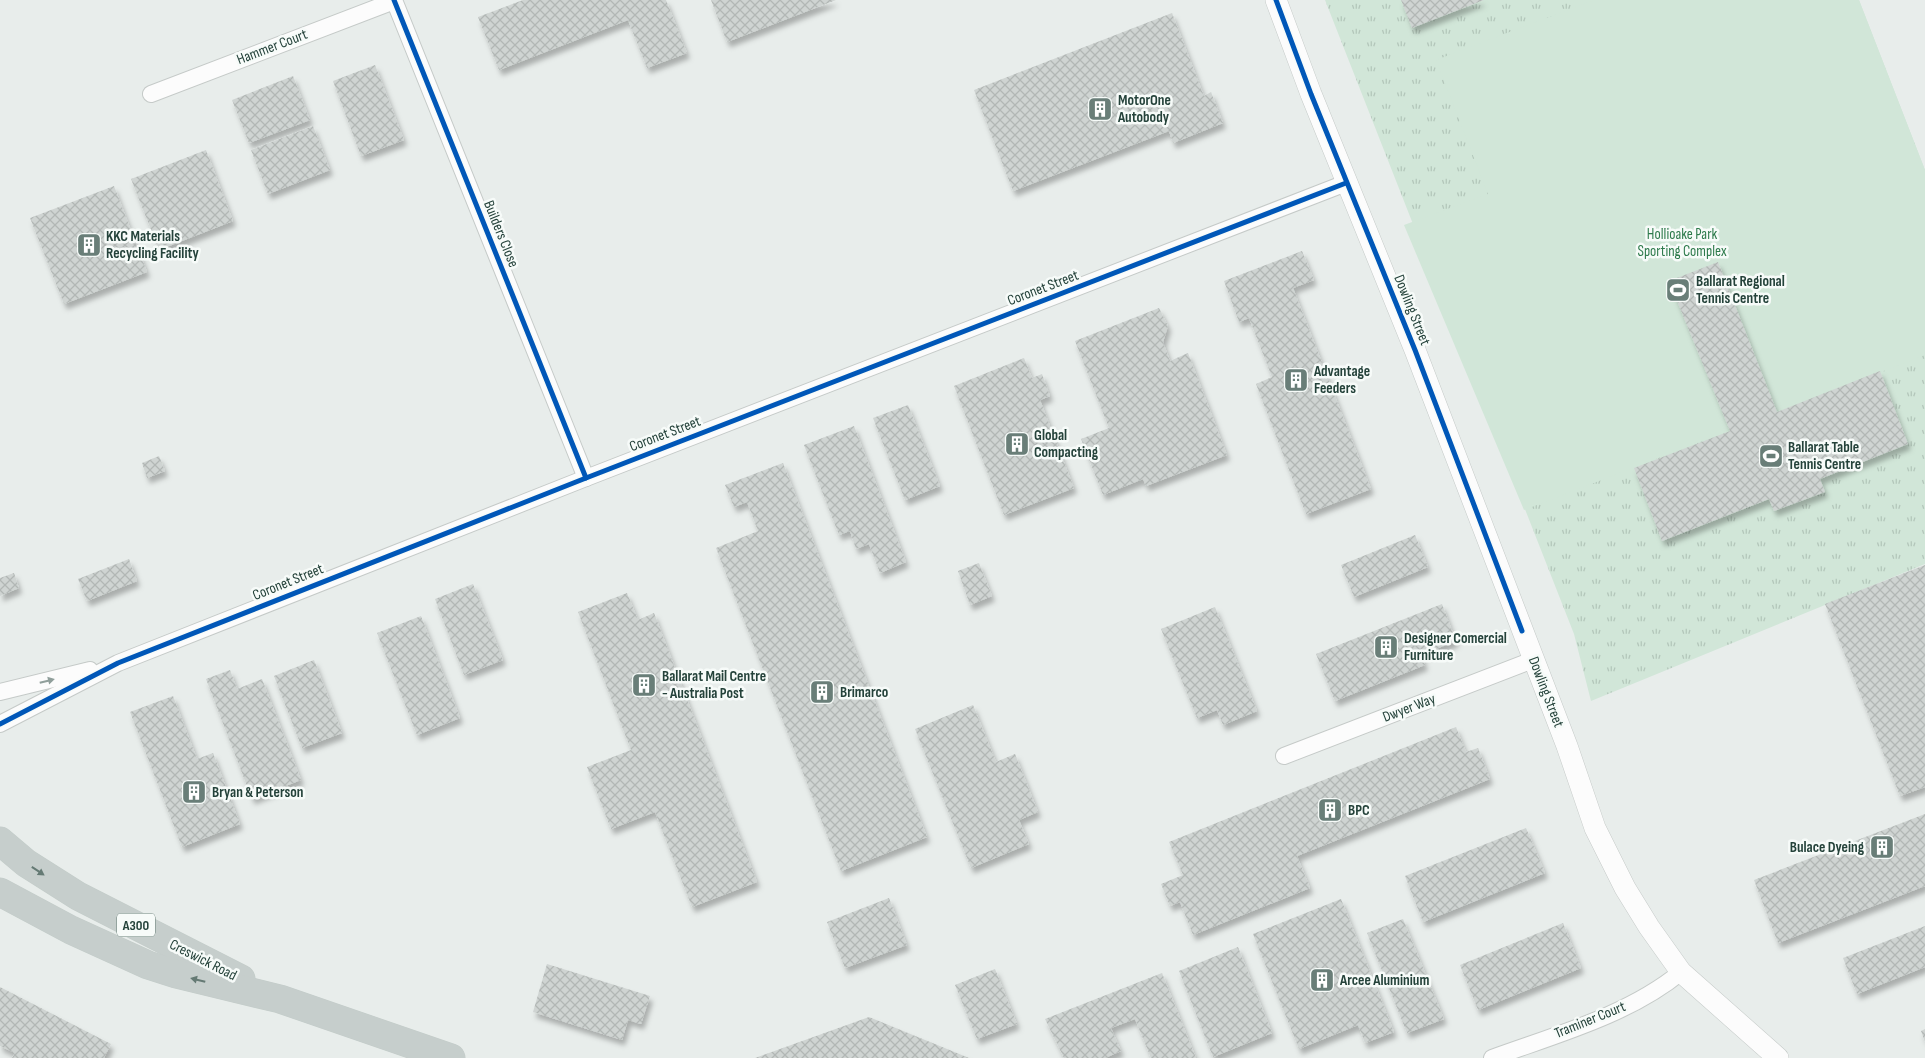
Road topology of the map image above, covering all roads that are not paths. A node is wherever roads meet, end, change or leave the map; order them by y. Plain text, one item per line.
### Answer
1 (394, 0) edge
2 (1276, 0) edge
3 (151, 94) dead end
4 (1346, 183) junction
5 (586, 478) junction
6 (1533, 660) junction
7 (118, 663) junction
8 (0, 692) edge
9 (0, 724) edge
10 (1284, 756) dead end
11 (0, 841) edge
12 (0, 892) edge
13 (1681, 972) junction
14 (280, 999) junction
15 (451, 1058) edge
16 (1492, 1058) edge
17 (1778, 1058) edge

1 - 3 street, Hammer Court
1 - 5 street, Builders Close
2 - 4 street, Dowling Street
4 - 5 street, Coronet Street
4 - 6 street, Dowling Street
5 - 7 street, Coronet Street
6 - 10 street, Dwyer Way
6 - 13 street, Dowling Street
8 -> 7 street, Coronet Street
7 - 9 street, Coronet Street
11 -> 14 highway, Creswick Road / A300
14 -> 12 highway, Creswick Road / A300
13 - 16 street, Traminer Court
13 - 17 street, Dowling Street
14 - 15 highway, Creswick Road / A300

